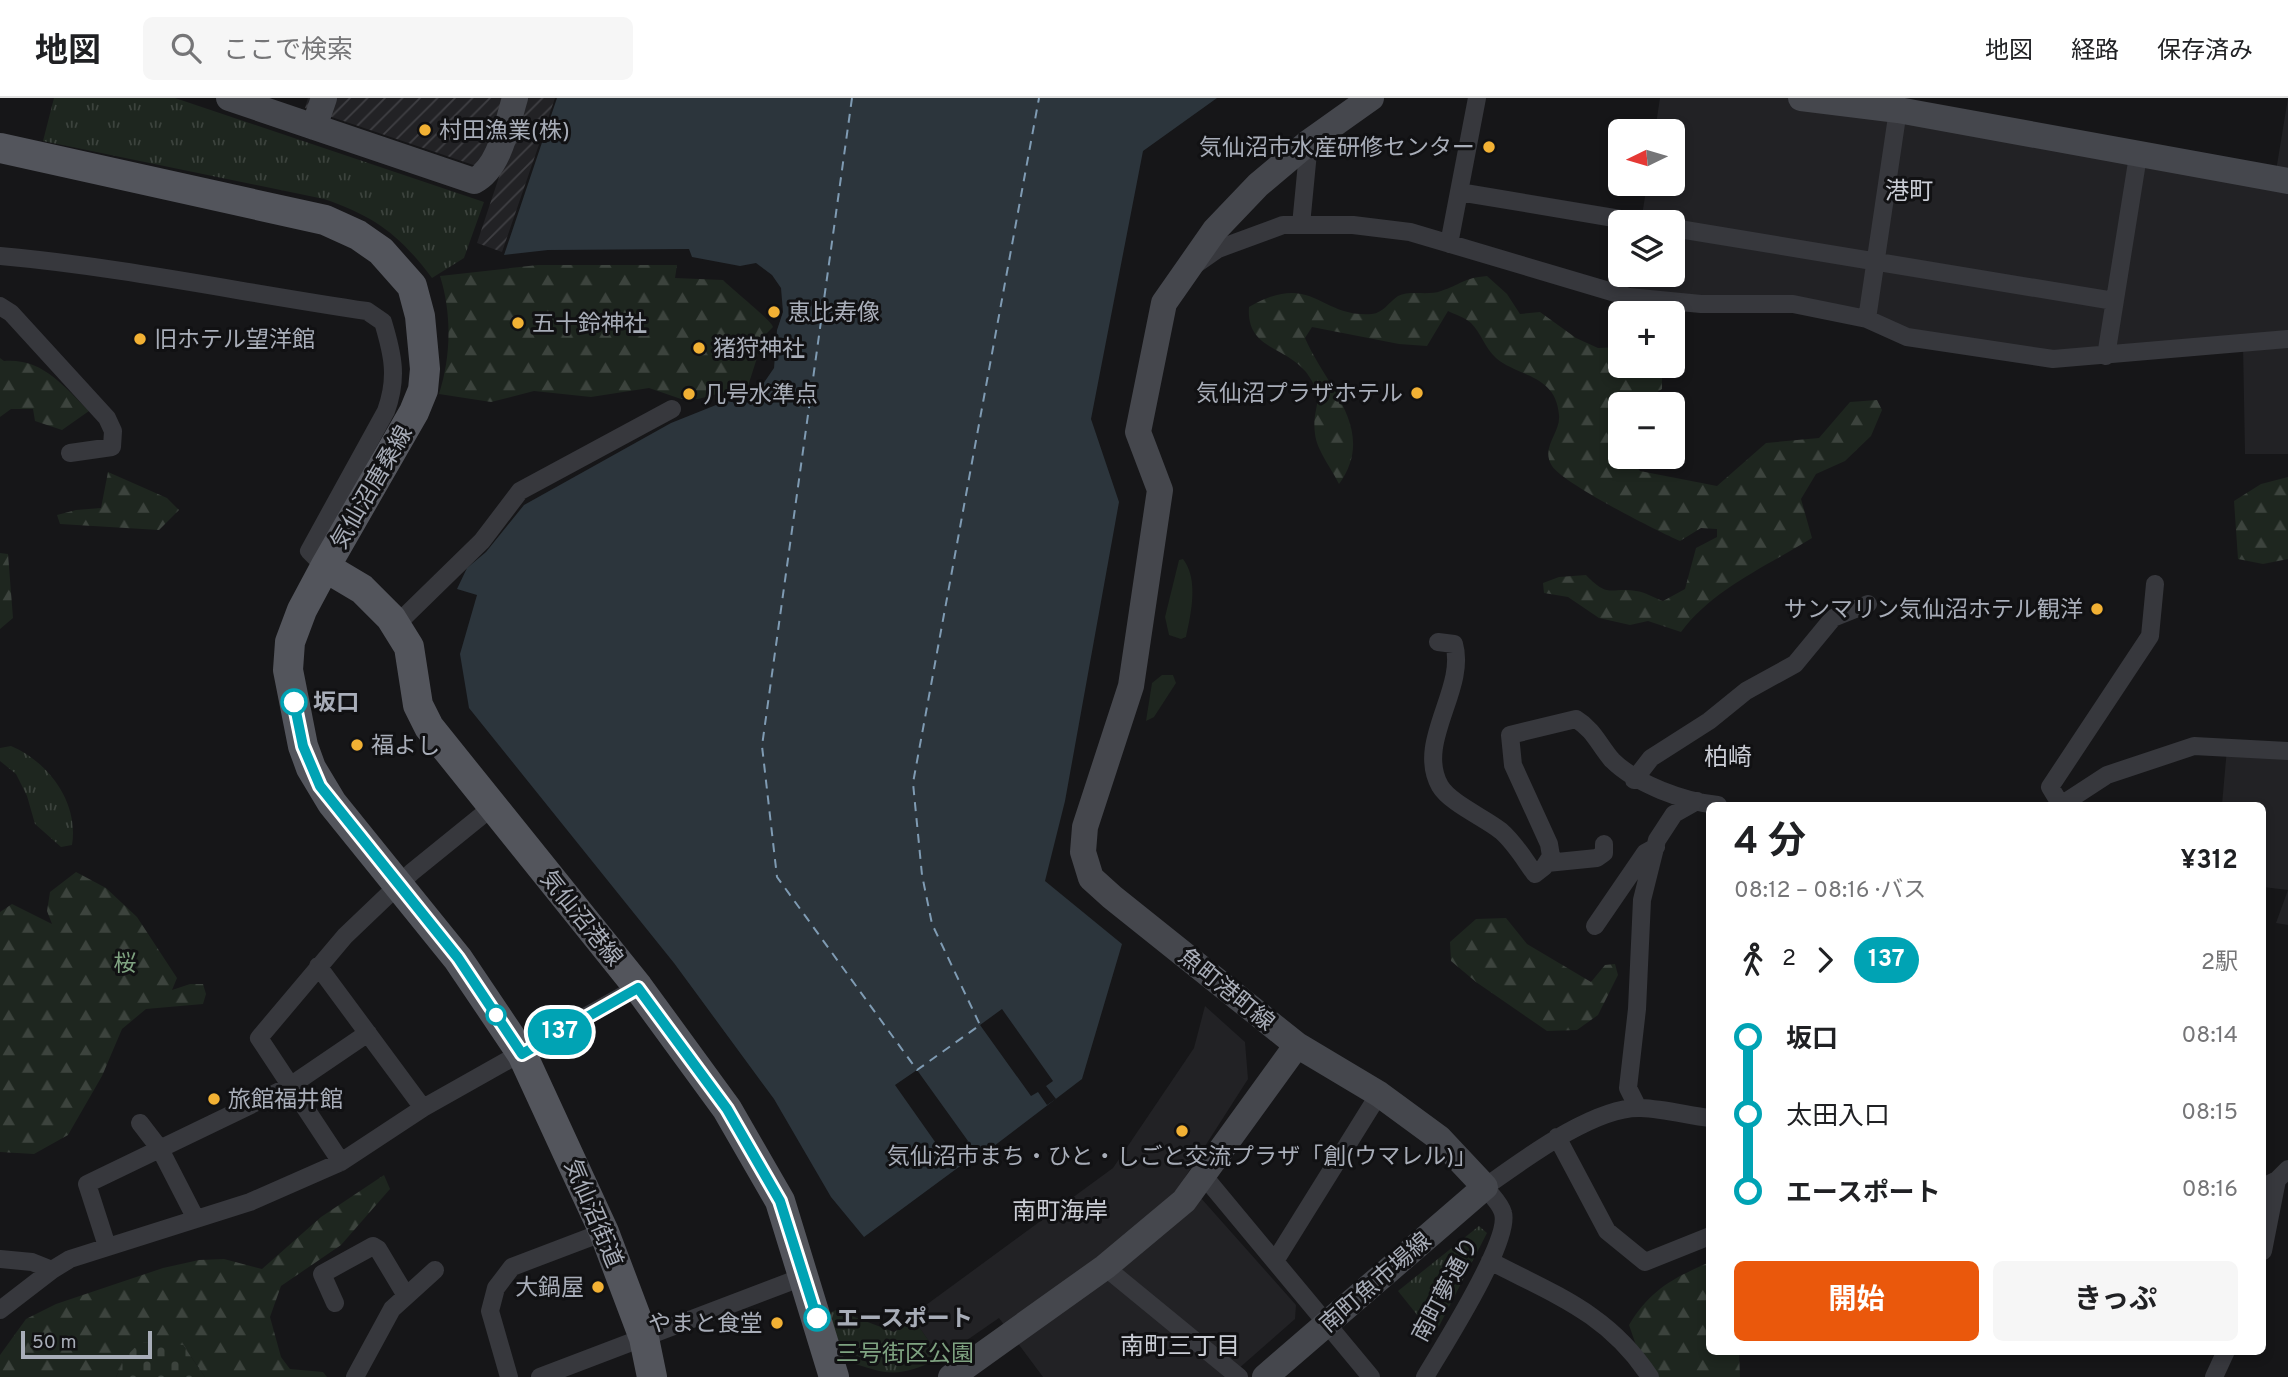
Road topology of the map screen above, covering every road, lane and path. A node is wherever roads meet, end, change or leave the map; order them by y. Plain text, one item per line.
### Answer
1 (229, 98) edge
2 (324, 98) edge
3 (515, 98) edge
4 (1371, 98) edge
5 (1477, 98) edge
6 (1801, 98) edge
7 (1898, 110) junction
8 (314, 127) junction
9 (1309, 142) junction
10 (0, 148) edge
11 (2138, 156) junction
12 (2288, 181) edge
13 (1459, 192) junction
14 (1608, 217) edge
15 (1301, 225) junction
16 (1685, 230) edge
17 (1449, 244) junction
18 (0, 256) edge
19 (1875, 263) junction
20 (1181, 275) junction
21 (2115, 301) junction
22 (0, 306) edge
23 (1867, 319) junction
24 (2288, 339) edge
25 (2106, 356) junction
26 (672, 409) dead end
27 (70, 453) dead end
28 (325, 567) junction
29 (2155, 584) dead end
30 (1868, 604) dead end
31 (396, 625) junction
32 (1438, 642) dead end
33 (2288, 751) edge
34 (1634, 780) junction
35 (1697, 801) junction
36 (2059, 802) edge
37 (2066, 802) edge
38 (1706, 803) edge
39 (491, 808) junction
40 (1604, 844) dead end
41 (1656, 847) junction
42 (1547, 863) junction
43 (398, 884) junction
44 (1595, 926) dead end
45 (318, 966) junction
46 (638, 988) junction
47 (368, 1033) junction
48 (1297, 1045) junction
49 (522, 1054) junction
50 (290, 1086) junction
51 (1379, 1094) junction
52 (423, 1108) junction
53 (1638, 1108) junction
54 (1706, 1117) edge
55 (140, 1123) dead end
56 (1557, 1137) junction
57 (160, 1149) junction
58 (341, 1162) junction
59 (1203, 1175) junction
60 (2276, 1179) edge
61 (1485, 1186) junction
62 (2288, 1198) edge
63 (196, 1219) junction
64 (604, 1232) junction
65 (2266, 1234) edge
66 (1706, 1238) edge
67 (107, 1247) junction
68 (0, 1259) edge
69 (1275, 1261) junction
70 (1490, 1262) junction
71 (1105, 1268) junction
72 (52, 1270) junction
73 (435, 1270) dead end
74 (805, 1276) junction
75 (405, 1294) junction
76 (335, 1303) dead end
77 (0, 1310) edge
78 (1328, 1324) junction
79 (644, 1338) junction
80 (2224, 1355) edge
81 (355, 1377) edge
82 (509, 1377) edge
83 (540, 1377) edge
84 (652, 1377) edge
85 (834, 1377) edge
86 (951, 1377) edge
87 (1239, 1377) edge
88 (1265, 1377) edge
89 (1371, 1377) edge
90 (1425, 1377) edge
91 (1650, 1377) edge
92 (2214, 1377) edge

1 - 8 street
2 - 8 street
3 - 8 street
4 - 9 street
5 - 13 street
6 - 7 street
7 - 11 street
7 - 19 street
9 - 15 street
9 - 20 street
10 - 28 main road, 気仙沼唐桑線
11 - 12 street
11 - 21 street
13 - 14 street
13 - 17 street
15 - 17 street
15 - 20 street
16 - 19 street
17 - 23 street
18 - 28 street
19 - 21 street
19 - 23 street
20 - 48 street, 魚町港町線
21 - 25 street
22 - 27 street
23 - 25 street
24 - 25 street
26 - 31 street
28 - 31 main road, 気仙沼港線
28 - 43 main road, 気仙沼唐桑線
29 - 36 street
30 - 34 street
31 - 39 main road, 気仙沼港線
32 - 42 street
33 - 37 street
34 - 35 street
34 - 42 street
35 - 38 street
35 - 41 street
39 - 43 street
39 - 46 main road, 気仙沼港線
40 - 42 street
41 - 44 street
41 - 53 street
43 - 45 street
43 - 49 main road, 気仙沼唐桑線
45 - 47 street
45 - 50 street
46 - 49 street
46 - 74 main road, 気仙沼港線
47 - 50 street
47 - 52 street
48 - 51 street
48 - 59 street, 魚町港町線
49 - 52 street
49 - 64 main road, 気仙沼街道
50 - 57 street
50 - 58 street
51 - 61 street
51 - 69 street
52 - 58 street
53 - 54 street
53 - 56 street
55 - 57 street
56 - 61 street
56 - 66 street
57 - 63 street
57 - 67 street
58 - 63 street
59 - 69 street
59 - 71 street, 魚町港町線
60 - 62 street
60 - 65 street
61 - 70 street, 南町夢通り
61 - 78 street, 南町魚市場線
63 - 67 street
64 - 79 main road, 気仙沼街道
64 - 82 street
67 - 72 street
68 - 72 street
69 - 78 street
70 - 90 street, 南町夢通り
70 - 91 street
71 - 86 street, 魚町港町線
71 - 87 street
72 - 77 street
73 - 75 street
74 - 79 street
74 - 85 main road, 気仙沼港線
75 - 76 street
75 - 81 street
78 - 88 street, 南町魚市場線
78 - 89 street
79 - 83 street
79 - 84 main road, 気仙沼街道
80 - 92 street

